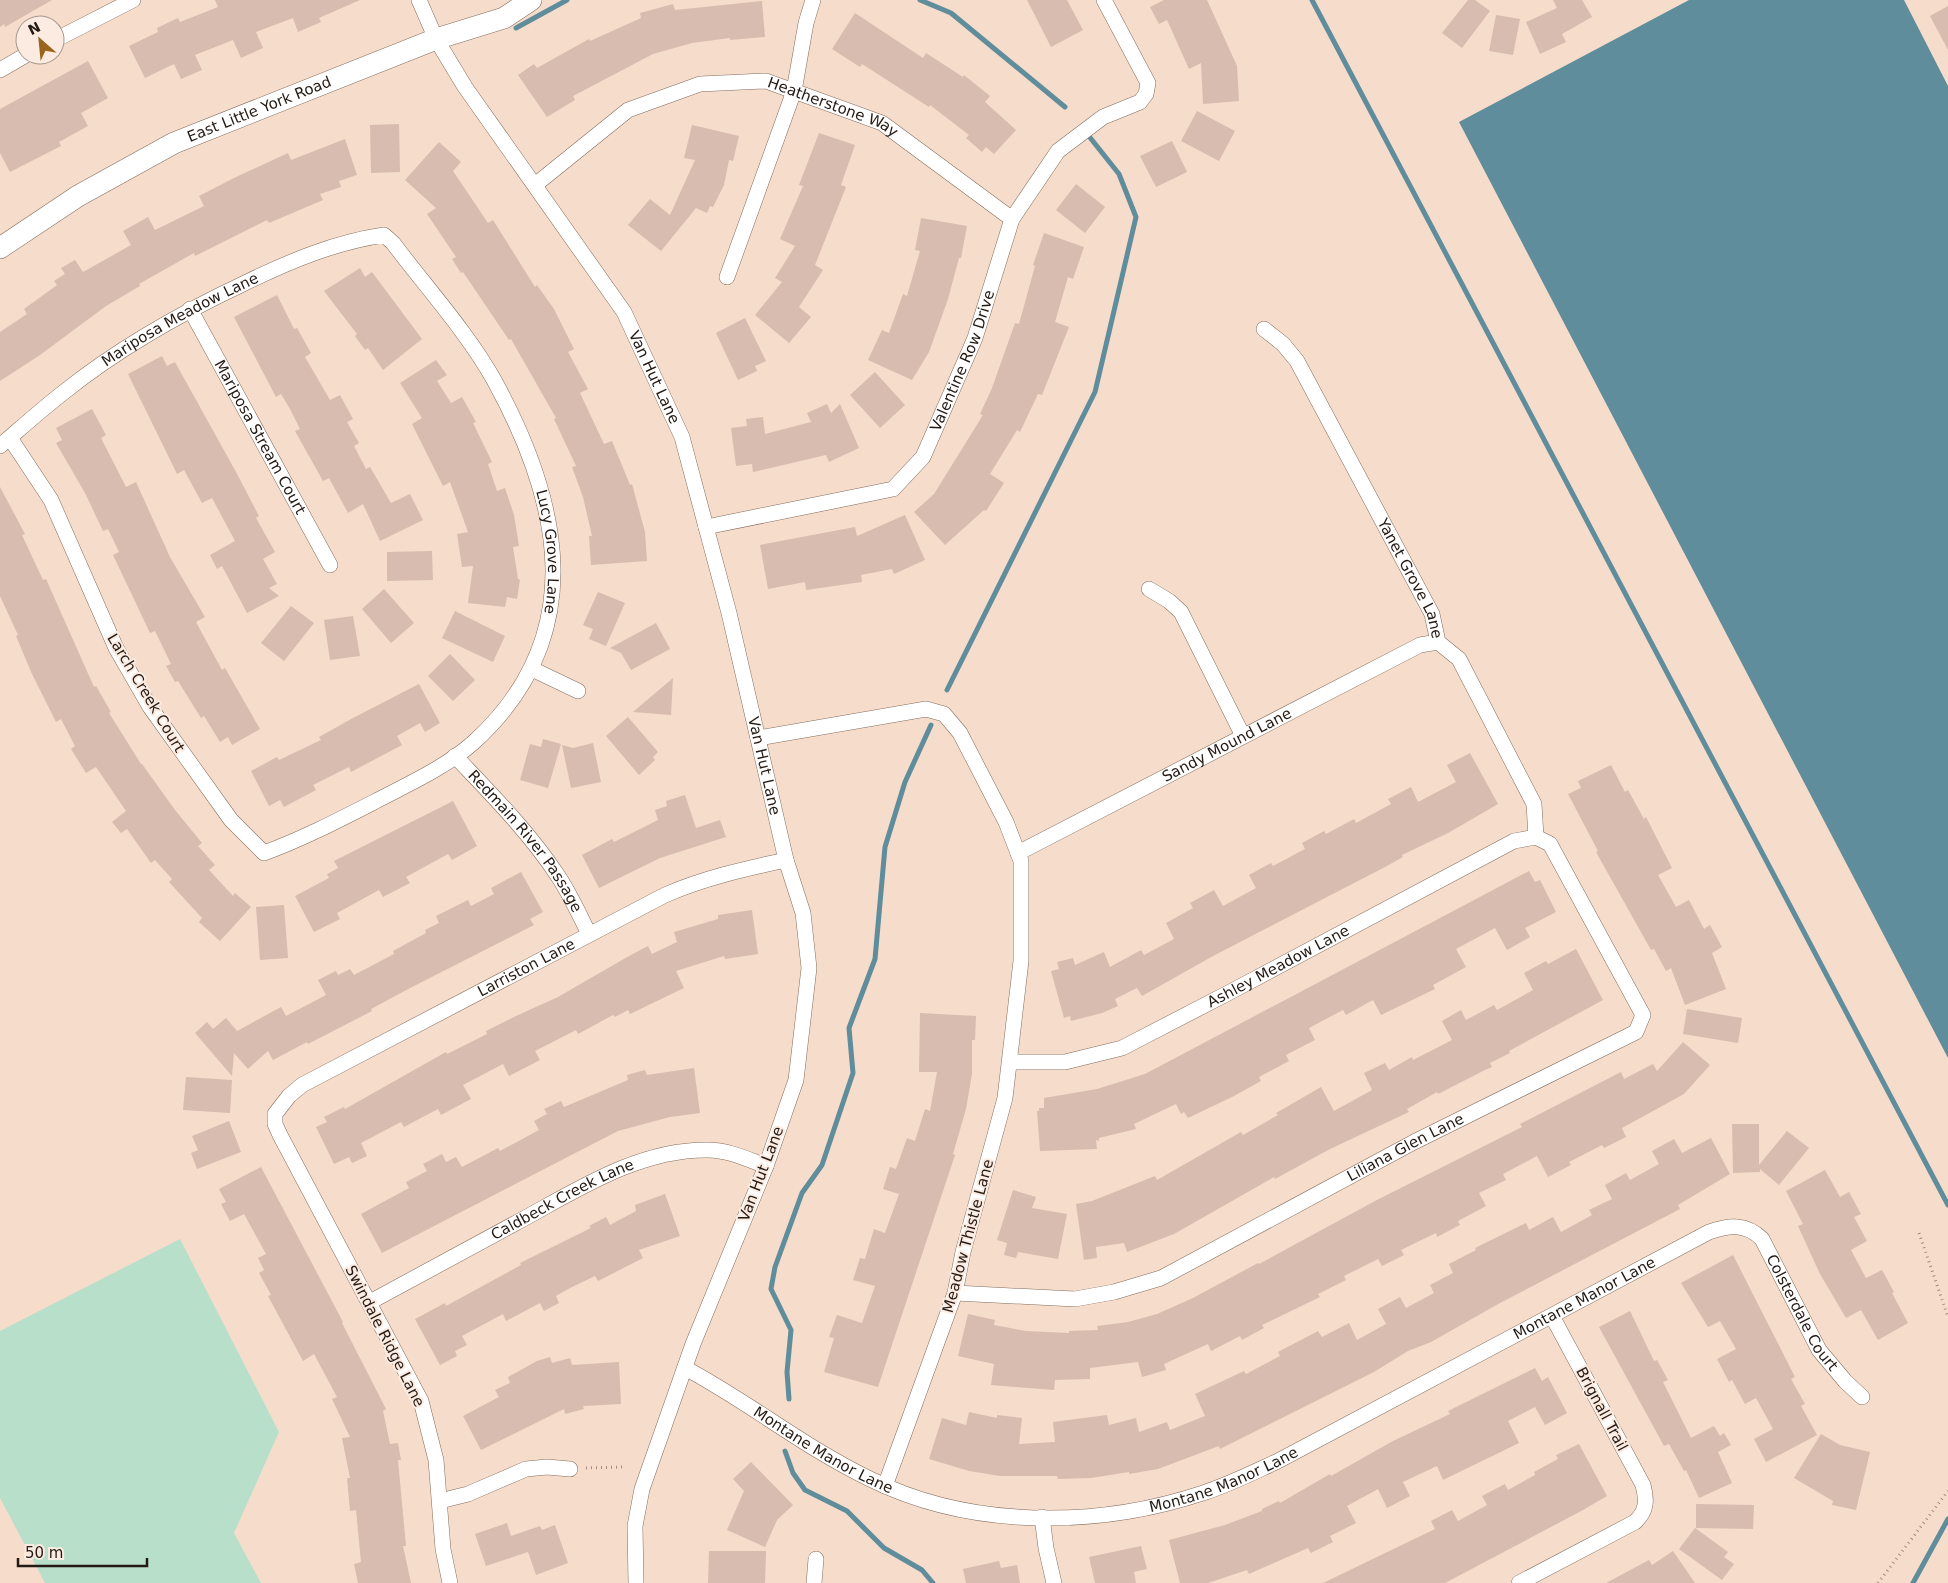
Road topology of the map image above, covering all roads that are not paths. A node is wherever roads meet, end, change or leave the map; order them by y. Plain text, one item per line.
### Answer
1 (133, 0) edge
2 (419, 0) edge
3 (531, 0) edge
4 (813, 0) edge
5 (1104, 0) edge
6 (65, 35) edge
7 (436, 40) junction
8 (15, 61) edge
9 (0, 70) edge
10 (794, 91) junction
11 (535, 185) junction
12 (1012, 220) junction
13 (384, 235) joint
14 (0, 248) edge
15 (727, 277) dead end
16 (190, 309) junction
17 (1264, 329) dead end
18 (5, 442) edge
19 (706, 527) junction
20 (330, 566) dead end
21 (1149, 588) dead end
22 (1438, 642) junction
23 (532, 669) junction
24 (578, 691) dead end
25 (1243, 736) junction
26 (758, 738) junction
27 (455, 756) junction
28 (1536, 837) junction
29 (264, 853) joint
30 (1018, 853) junction
31 (786, 860) junction
32 (588, 934) junction
33 (1010, 1062) junction
34 (280, 1106) joint
35 (766, 1166) junction
36 (1744, 1228) joint
37 (955, 1293) junction
38 (370, 1302) junction
39 (1552, 1316) junction
40 (685, 1368) junction
41 (1862, 1397) dead end
42 (570, 1469) road end
43 (884, 1486) junction
44 (440, 1501) junction
45 (1042, 1518) junction
46 (816, 1559) dead end
47 (450, 1583) edge
48 (636, 1583) edge
49 (814, 1583) edge
50 (1054, 1583) edge
51 (1519, 1583) edge

1 - 6 street
2 - 7 street, Van Hut Lane
3 - 7 street, East Little York Road
4 - 10 street
5 - 12 street, Valentine Row Drive
7 - 11 street, Van Hut Lane
7 - 14 street, East Little York Road
8 - 9 street
10 - 11 street, Heatherstone Way
10 - 12 street, Heatherstone Way
10 - 15 street
11 - 19 street, Van Hut Lane
12 - 19 street, Valentine Row Drive
13 - 16 street, Mariposa Meadow Lane
13 - 23 street, Lucy Grove Lane
16 - 18 street, Mariposa Meadow Lane
16 - 20 street, Mariposa Stream Court
17 - 22 street, Yanet Grove Lane
18 - 29 street, Larch Creek Court
19 - 26 street, Van Hut Lane
21 - 25 street
22 - 25 street, Sandy Mound Lane
22 - 28 street, Yanet Grove Lane
23 - 24 street
23 - 27 street, Lucy Grove Lane
25 - 30 street, Sandy Mound Lane
26 - 30 street, Meadow Thistle Lane
26 - 31 street, Van Hut Lane
27 - 29 street, Lucy Grove Lane
27 - 32 street, Redmain River Passage
28 - 33 street, Ashley Meadow Lane
28 - 37 street, Liliana Glen Lane
30 - 33 street, Meadow Thistle Lane
31 - 32 street, Larriston Lane
31 - 35 street, Van Hut Lane
32 - 34 street, Larriston Lane
33 - 37 street, Meadow Thistle Lane
34 - 38 street, Swindale Ridge Lane
35 - 38 street, Caldbeck Creek Lane
35 - 40 street, Van Hut Lane
36 - 39 street, Montane Manor Lane
36 - 41 street, Colsterdale Court
37 - 43 street, Meadow Thistle Lane
38 - 44 street, Swindale Ridge Lane
39 - 45 street, Montane Manor Lane
39 - 51 street, Brignall Trail
40 - 43 street, Montane Manor Lane
40 - 48 street, Van Hut Lane
42 - 44 street
43 - 45 street, Montane Manor Lane
44 - 47 street, Swindale Ridge Lane
45 - 50 street
46 - 49 street

